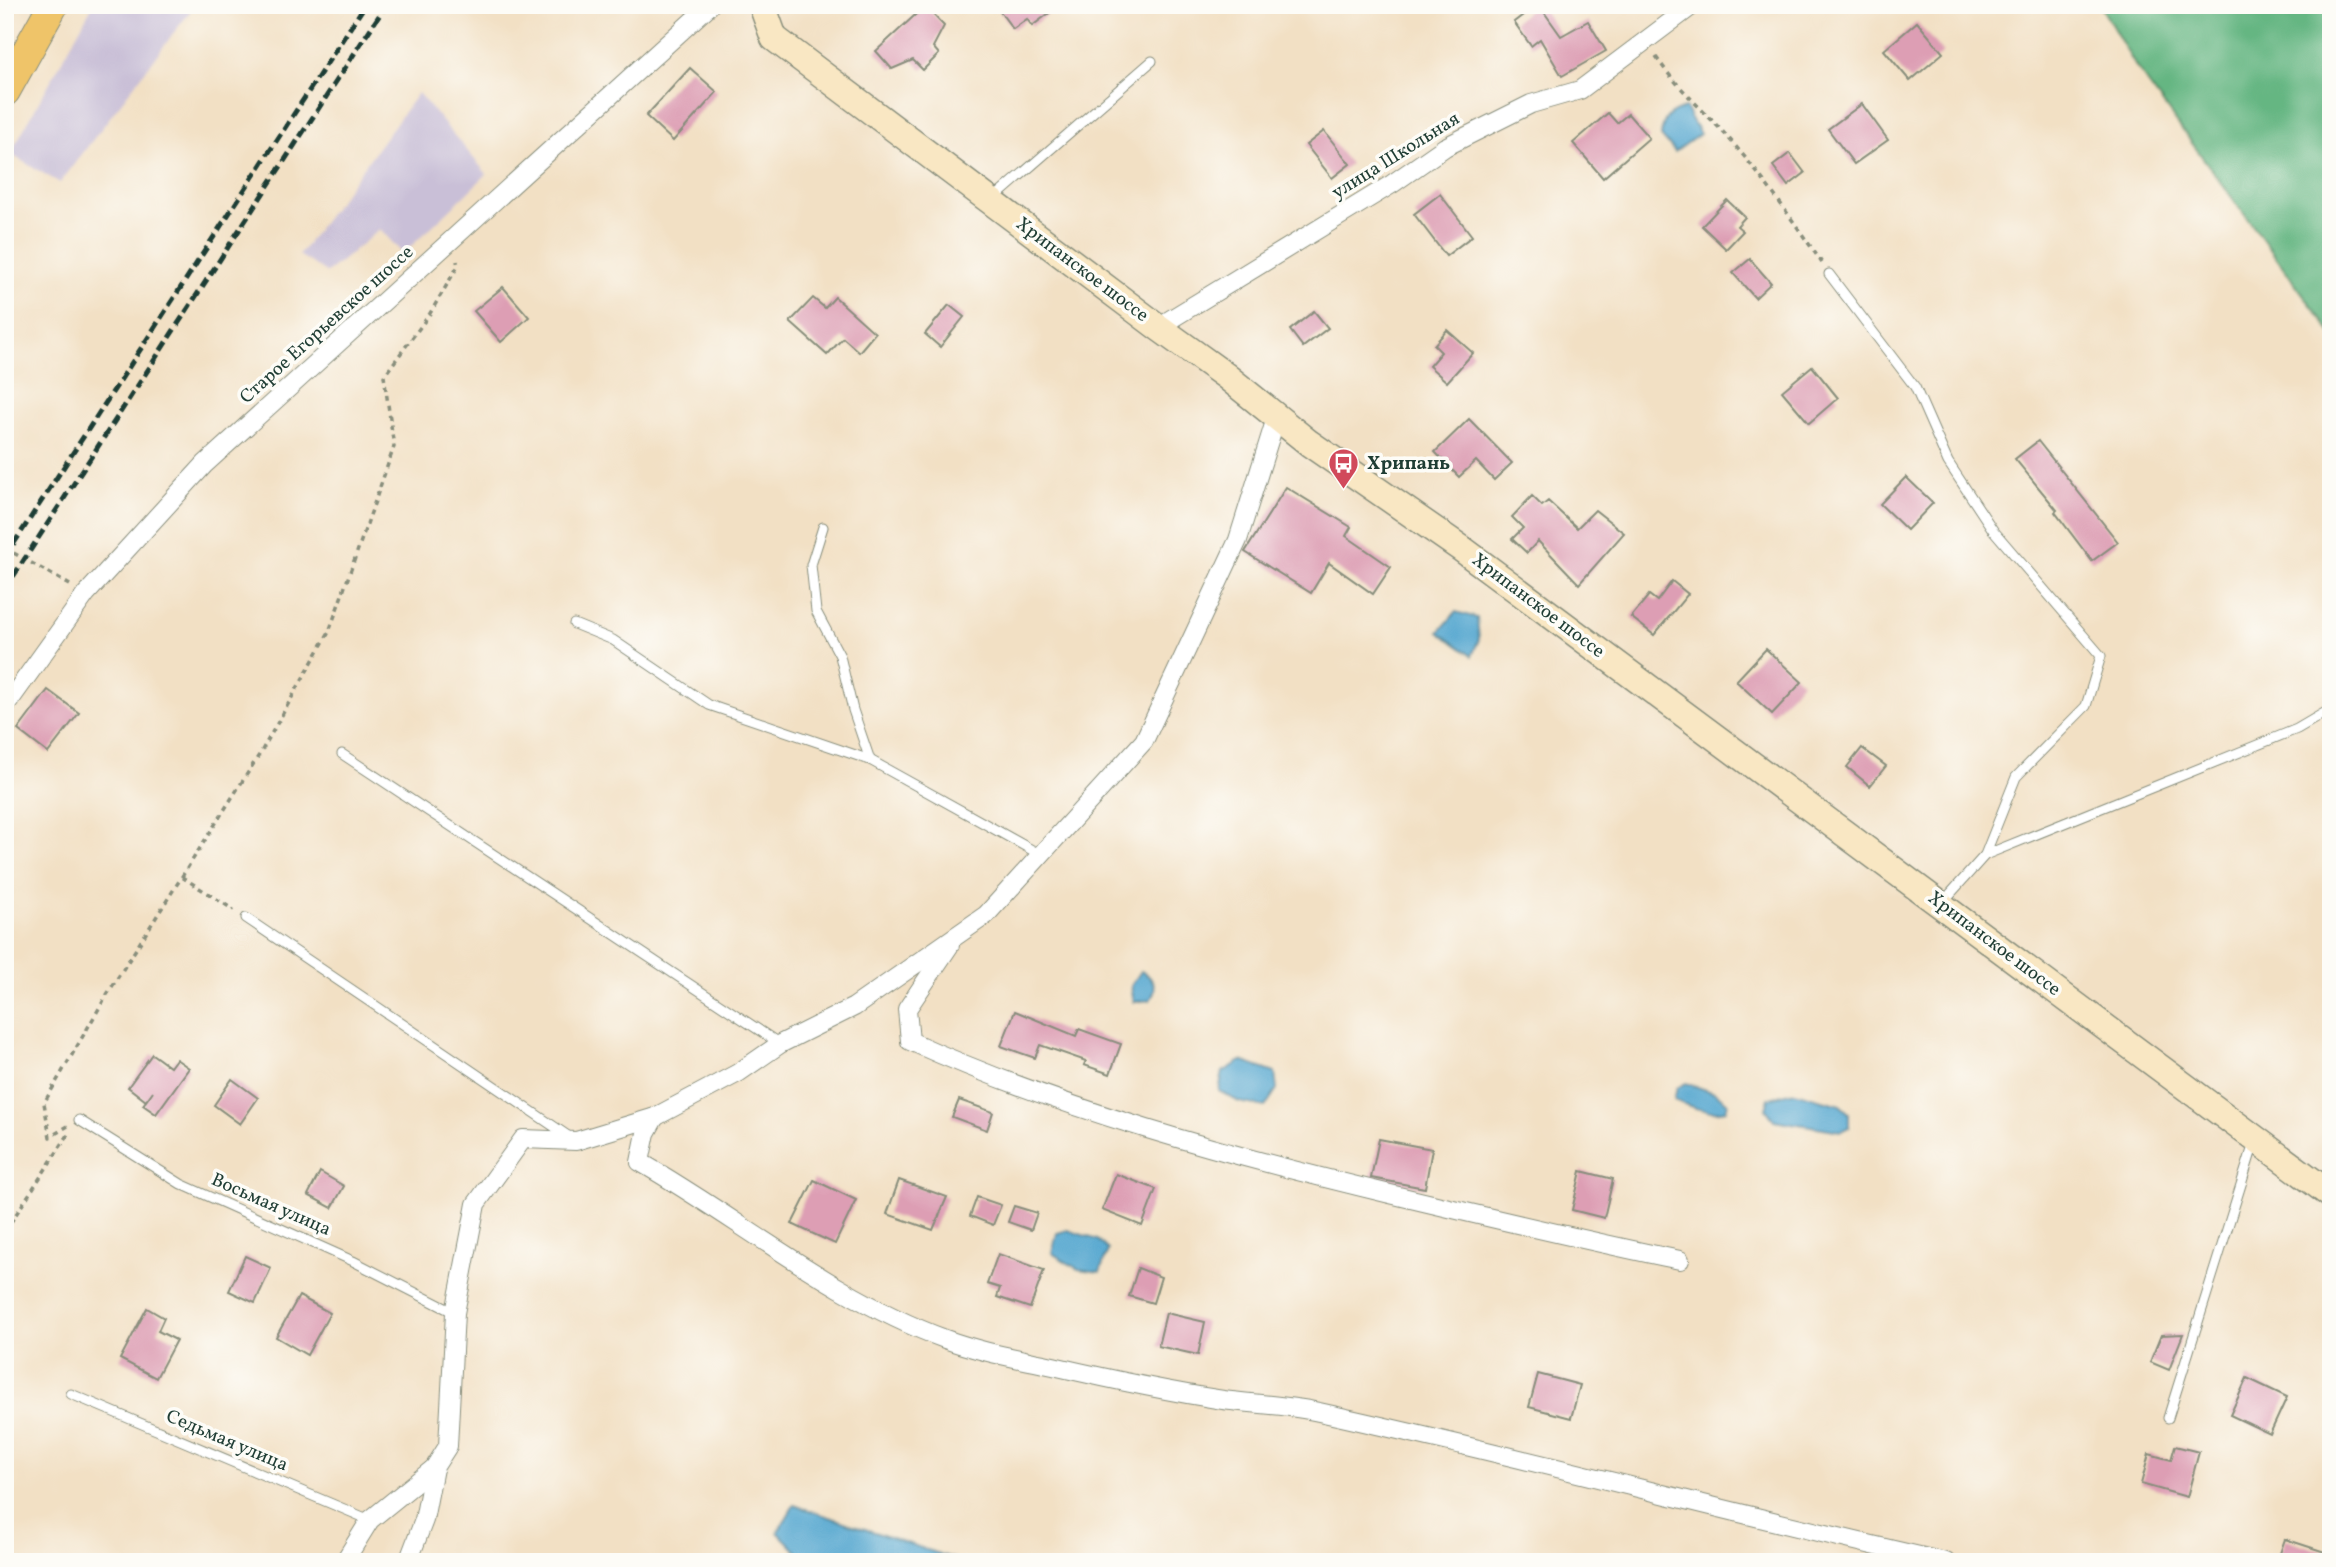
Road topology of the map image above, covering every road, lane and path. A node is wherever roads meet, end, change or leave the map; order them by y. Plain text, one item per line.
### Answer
1 (53, 5) edge
2 (710, 5) edge
3 (762, 5) edge
4 (1693, 5) edge
5 (1646, 41) junction
6 (1152, 61) dead end
7 (5, 91) edge
8 (990, 201) junction
9 (454, 238) junction
10 (1829, 274) joint
11 (1158, 327) junction
12 (1277, 415) junction
13 (823, 527) dead end
14 (5, 548) edge
15 (86, 594) junction
16 (573, 624) dead end
17 (5, 707) edge
18 (2331, 709) edge
19 (342, 754) dead end
20 (870, 760) junction
21 (1041, 855) junction
22 (1985, 855) junction
23 (182, 877) junction
24 (1941, 905) junction
25 (246, 918) joint
26 (956, 936) junction
27 (780, 1044) junction
28 (655, 1117) junction
29 (79, 1119) junction
30 (2256, 1139) junction
31 (576, 1141) junction
32 (2331, 1195) edge
33 (5, 1231) edge
34 (1680, 1260) dead end
35 (455, 1313) junction
36 (71, 1394) dead end
37 (2168, 1418) dead end
38 (434, 1468) junction
39 (370, 1520) junction
40 (344, 1562) edge
41 (408, 1562) edge
42 (1946, 1562) edge

1 - 7 main road
2 - 9 street, Старое Егорьевское шоссе
3 - 8 main road, Хрипанское шоссе
4 - 5 street, улица Школьная
5 - 10 path
5 - 11 street, улица Школьная
6 - 8 lane
8 - 11 main road, Хрипанское шоссе
9 - 15 street, Старое Егорьевское шоссе
9 - 23 path
10 - 22 lane
11 - 12 main road, Хрипанское шоссе
12 - 21 street
12 - 24 main road, Хрипанское шоссе
13 - 20 lane
14 - 15 path
15 - 17 street, Старое Егорьевское шоссе
16 - 20 lane
18 - 22 lane
19 - 27 lane
20 - 21 lane
21 - 26 street
22 - 24 lane
23 - 25 path
23 - 29 path
24 - 30 main road, Хрипанское шоссе
25 - 31 lane
26 - 27 street
26 - 34 street
27 - 28 street
28 - 31 street
28 - 42 street
29 - 33 path
29 - 35 lane, Восьмая улица
30 - 32 main road, Хрипанское шоссе
30 - 37 lane
31 - 35 street
35 - 38 street
36 - 39 lane, Седьмая улица
38 - 39 street
38 - 41 street
39 - 40 street

